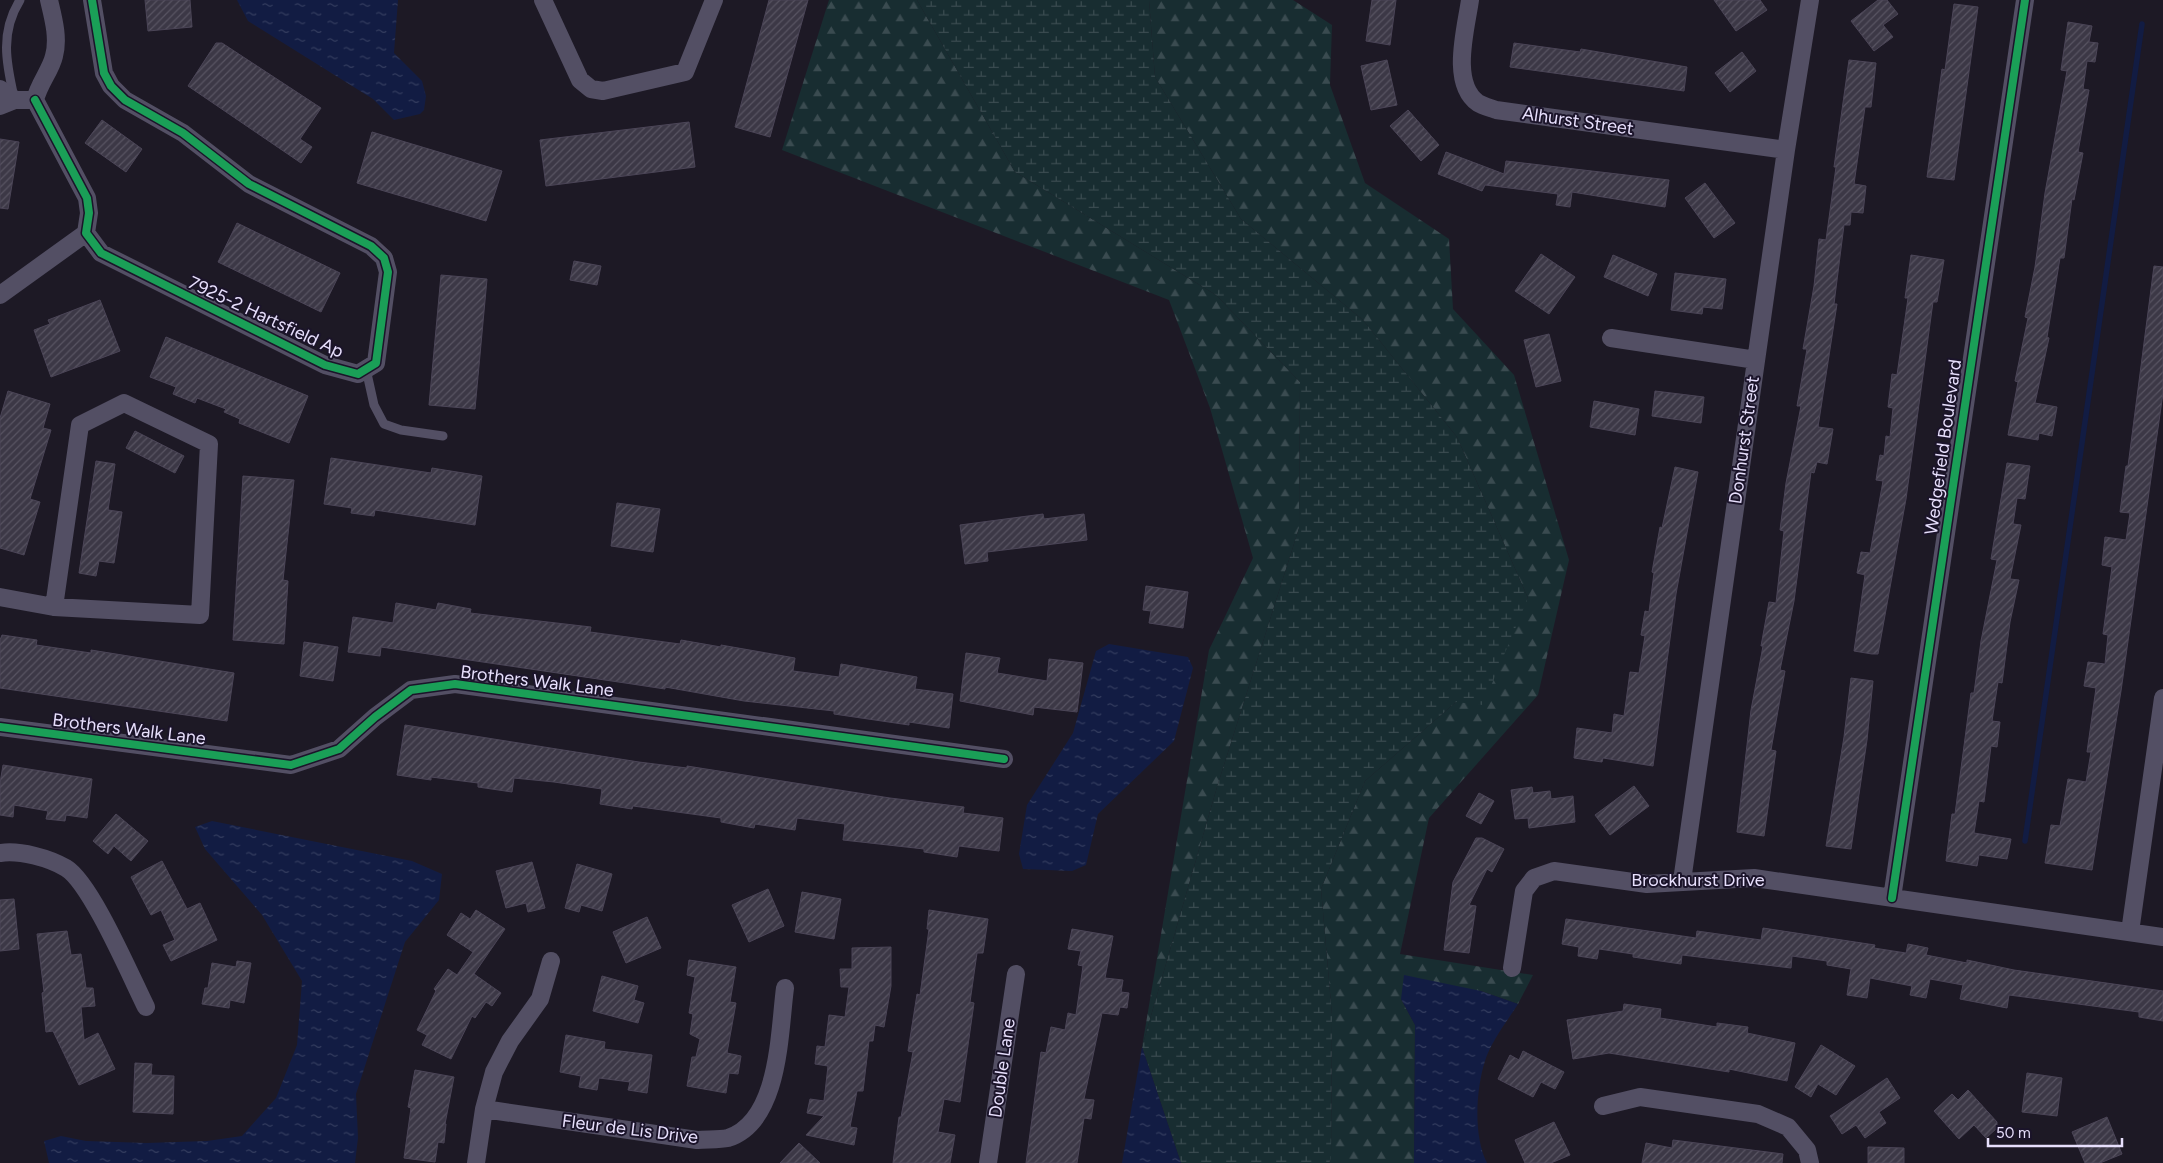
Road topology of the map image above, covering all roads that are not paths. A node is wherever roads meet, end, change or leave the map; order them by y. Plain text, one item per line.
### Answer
1 (20, 0) edge
2 (49, 0) edge
3 (92, 0) edge
4 (543, 0) edge
5 (714, 0) edge
6 (1470, 0) edge
7 (1810, 0) edge
8 (2024, 0) edge
9 (0, 89) edge
10 (34, 100) junction
11 (7, 103) edge
12 (1786, 150) junction
13 (86, 233) junction
14 (0, 295) edge
15 (1611, 338) dead end
16 (1756, 360) junction
17 (366, 369) junction
18 (443, 436) dead end
19 (0, 598) edge
20 (54, 607) junction
21 (2163, 698) edge
22 (0, 727) edge
23 (1004, 759) dead end
24 (0, 853) edge
25 (1682, 881) junction
26 (1892, 898) junction
27 (2130, 932) junction
28 (2163, 937) edge
29 (551, 961) dead end
30 (1512, 968) dead end
31 (1016, 974) dead end
32 (785, 988) dead end
33 (146, 1007) dead end
34 (1603, 1106) dead end
35 (484, 1109) junction
36 (476, 1163) edge
37 (988, 1163) edge
38 (1810, 1163) edge

1 - 11 lane
2 - 10 street
3 - 17 street
4 - 5 street
6 - 12 street, Alhurst Street
7 - 12 street, Donhurst Street
8 - 26 street, Wedgefield Boulevard
9 - 11 street
10 - 11 street
10 - 13 street
12 - 16 street, Donhurst Street
13 - 14 street
13 - 17 street, 7925-2 Hartsfield Ap
15 - 16 street
16 - 25 street, Donhurst Street
17 - 18 lane
19 - 20 street
20 - 20 street
21 - 27 street
22 - 23 street, Brothers Walk Lane
24 - 33 street
25 - 26 street, Brockhurst Drive
25 - 30 street, Brockhurst Drive
26 - 27 street, Brockhurst Drive
27 - 28 street, Brockhurst Drive
29 - 35 street
31 - 37 street, Double Lane
32 - 35 street, Fleur de Lis Drive
34 - 38 street
35 - 36 street

